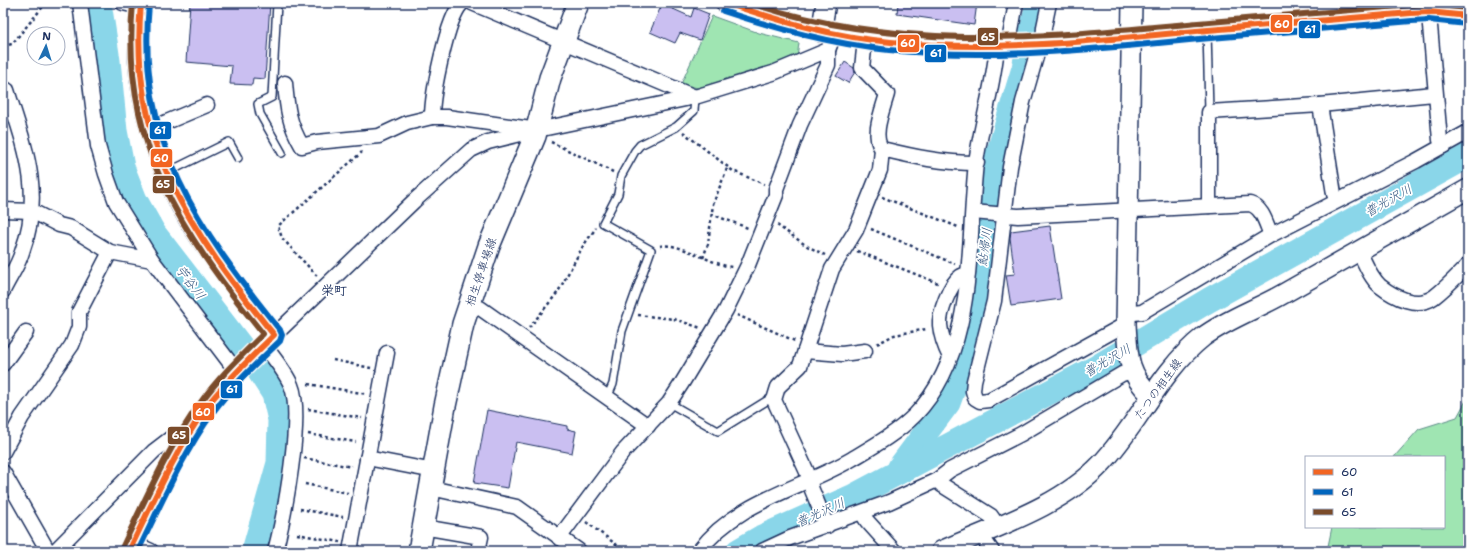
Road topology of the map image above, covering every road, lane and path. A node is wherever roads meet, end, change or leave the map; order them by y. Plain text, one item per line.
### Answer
1 (46, 3) edge
2 (80, 3) edge
3 (277, 3) edge
4 (462, 3) edge
5 (472, 3) edge
6 (578, 3) edge
7 (728, 3) edge
8 (826, 3) edge
9 (1016, 3) edge
10 (1049, 3) edge
11 (1132, 3) edge
12 (135, 4) edge
13 (1428, 8) edge
14 (1468, 16) edge
15 (1207, 30) junction
16 (1131, 37) junction
17 (828, 39) junction
18 (865, 40) junction
19 (562, 42) junction
20 (1023, 45) junction
21 (3, 46) edge
22 (285, 83) dead end
23 (3, 88) edge
24 (1434, 94) junction
25 (695, 97) junction
26 (207, 105) dead end
27 (1320, 105) junction
28 (1209, 112) junction
29 (432, 117) junction
30 (676, 126) junction
31 (150, 129) junction
32 (1468, 132) edge
33 (536, 133) junction
34 (380, 136) junction
35 (1443, 146) junction
36 (882, 149) junction
37 (282, 153) dead end
38 (238, 158) dead end
39 (976, 163) junction
40 (728, 166) junction
41 (166, 173) junction
42 (621, 176) junction
43 (776, 189) junction
44 (1468, 189) edge
45 (871, 192) junction
46 (1337, 200) junction
47 (1209, 206) junction
48 (3, 210) edge
49 (1129, 210) junction
50 (32, 211) junction
51 (976, 212) junction
52 (711, 214) junction
53 (1001, 215) junction
54 (767, 218) junction
55 (603, 223) junction
56 (858, 223) junction
57 (962, 229) dead end
58 (761, 233) junction
59 (1271, 235) junction
60 (846, 246) junction
61 (650, 250) junction
62 (1359, 251) junction
63 (110, 252) junction
64 (703, 258) junction
65 (152, 260) junction
66 (837, 261) junction
67 (748, 265) junction
68 (1468, 265) edge
69 (964, 270) junction
70 (325, 286) junction
71 (952, 288) junction
72 (3, 291) edge
73 (469, 304) junction
74 (726, 310) junction
75 (627, 314) junction
76 (1126, 322) junction
77 (940, 323) junction
78 (26, 332) dead end
79 (712, 334) junction
80 (521, 338) junction
81 (266, 343) junction
82 (805, 348) junction
83 (865, 351) joint
84 (387, 353) dead end
85 (950, 357) junction
86 (332, 360) dead end
87 (3, 364) edge
88 (1131, 367) junction
89 (239, 370) junction
90 (384, 370) junction
91 (308, 384) dead end
92 (1151, 395) junction
93 (379, 396) junction
94 (607, 398) junction
95 (774, 400) junction
96 (669, 403) junction
97 (307, 409) dead end
98 (374, 420) junction
99 (648, 426) junction
100 (306, 434) dead end
101 (188, 438) junction
102 (3, 452) edge
103 (292, 456) junction
104 (367, 457) junction
105 (3, 472) edge
106 (432, 479) junction
107 (937, 480) junction
108 (305, 484) dead end
109 (811, 485) junction
110 (360, 495) junction
111 (300, 509) dead end
112 (862, 513) junction
113 (576, 515) junction
114 (356, 520) junction
115 (826, 523) junction
116 (998, 526) junction
117 (423, 527) junction
118 (297, 534) dead end
119 (980, 534) junction
120 (559, 538) junction
121 (131, 547) edge
122 (351, 547) edge
123 (48, 551) edge
124 (56, 551) edge
125 (151, 551) edge
126 (275, 551) edge
127 (419, 551) edge
128 (478, 551) edge
129 (579, 551) edge
130 (625, 551) edge
131 (699, 551) edge
132 (762, 551) edge
133 (894, 551) edge
134 (941, 551) edge
135 (992, 551) edge

1 - 21 path
2 - 65 street
3 - 37 lane
4 - 29 street
5 - 19 street
6 - 19 main road, 相生停車場線
7 - 17 street
8 - 17 street
9 - 20 street
10 - 20 street
11 - 16 street
12 - 31 street
13 - 14 street
13 - 15 street
13 - 24 street
15 - 16 street
15 - 28 lane
16 - 20 street
16 - 49 street
17 - 18 street
17 - 25 street
17 - 43 street
18 - 20 street
18 - 36 street
19 - 25 street
19 - 33 main road, 相生停車場線
20 - 39 street
20 - 53 street
22 - 34 street
23 - 50 street
24 - 27 street
24 - 35 street
25 - 30 lane
25 - 33 street
26 - 31 street
27 - 28 street
27 - 46 street
28 - 47 street
29 - 33 street
29 - 34 street
30 - 40 path
30 - 42 lane
31 - 41 street
32 - 35 street
33 - 42 path
33 - 70 street
33 - 73 main road, 相生停車場線
34 - 70 path
35 - 46 street
36 - 39 street
36 - 45 street
38 - 41 lane
39 - 51 street
40 - 43 path
40 - 52 path
41 - 81 street
42 - 55 lane
43 - 54 street
44 - 62 street, たつの相生線
45 - 56 street
45 - 57 path
46 - 59 street
47 - 49 street
47 - 59 street
48 - 50 street
49 - 53 street
49 - 76 street
50 - 63 street
50 - 72 street
51 - 53 street
51 - 69 street
52 - 58 path
52 - 64 path
53 - 76 street
54 - 58 street
54 - 66 path
55 - 61 lane
55 - 80 path
56 - 60 street
56 - 69 path
58 - 67 street
59 - 76 street
60 - 66 street
60 - 71 path
61 - 64 path
61 - 75 lane
62 - 68 street
62 - 92 street, たつの相生線
63 - 65 street
63 - 102 street
64 - 67 path
65 - 89 street
66 - 82 street
67 - 74 street
69 - 71 street
69 - 85 street
70 - 81 street
71 - 77 street
73 - 80 street
73 - 106 main road, 相生停車場線
74 - 79 street
74 - 82 path
75 - 79 path
75 - 94 lane
76 - 88 street
77 - 83 path
77 - 85 street
78 - 87 street
79 - 96 street
80 - 94 street
81 - 89 street
81 - 103 street
82 - 83 street
82 - 95 street
84 - 90 street
85 - 109 street
86 - 90 path
88 - 92 street
88 - 107 street
89 - 101 street
90 - 93 street
91 - 93 path
92 - 116 street, たつの相生線
93 - 98 street
94 - 99 street
95 - 96 lane
95 - 109 street
96 - 99 street
97 - 98 path
98 - 104 street
99 - 113 street
100 - 104 path
101 - 121 street
101 - 124 street
103 - 104 path
103 - 126 street
104 - 106 street
104 - 110 street
105 - 123 street
106 - 117 main road, 相生停車場線
106 - 120 street
107 - 112 street
107 - 116 street
108 - 110 path
109 - 115 street
109 - 131 street
110 - 114 street
111 - 114 path
112 - 115 street
112 - 133 street
113 - 120 street
113 - 130 path
114 - 122 street
115 - 132 street
116 - 119 street, たつの相生線
117 - 127 main road, 相生停車場線
117 - 128 street
118 - 122 path
119 - 134 street, たつの相生線
119 - 135 street
120 - 129 street
121 - 125 street

